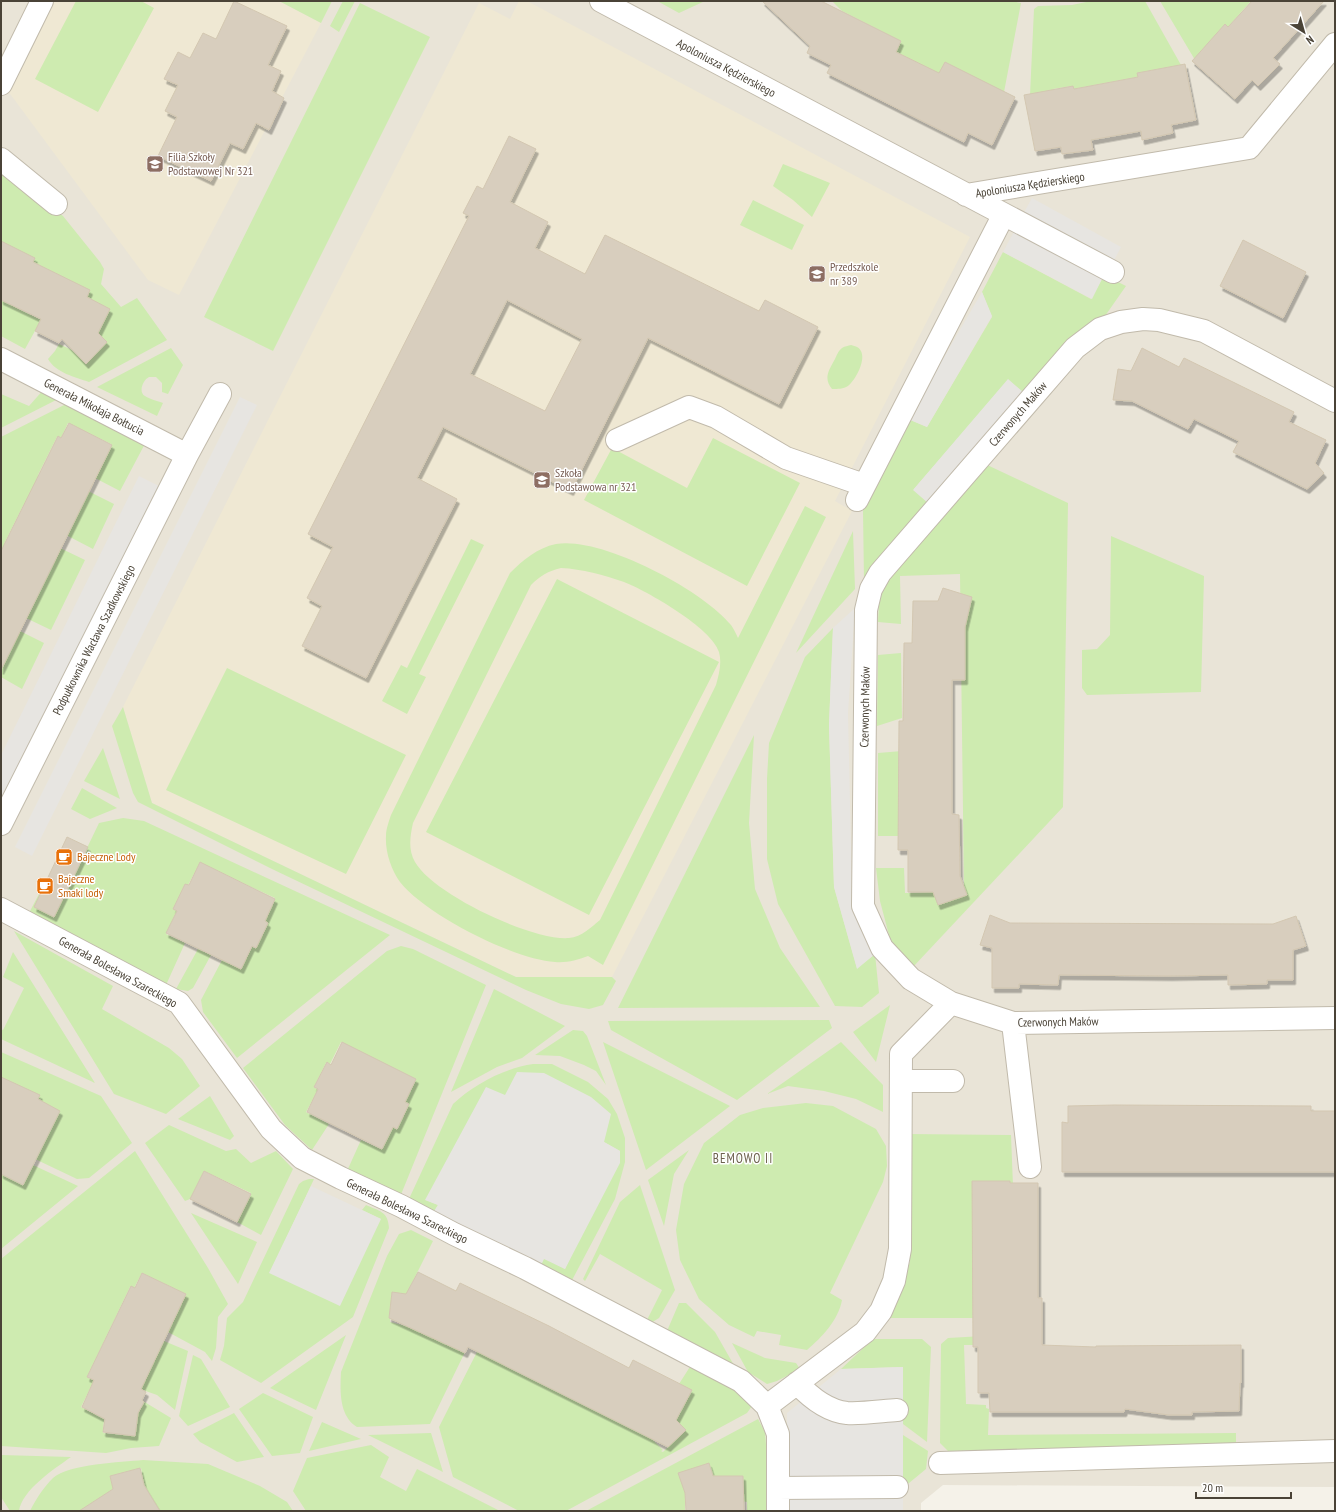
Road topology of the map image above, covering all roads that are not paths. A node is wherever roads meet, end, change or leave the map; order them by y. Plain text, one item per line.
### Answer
1 (42, 1) edge
2 (601, 1) edge
3 (1335, 44) edge
4 (1, 84) edge
5 (1, 159) edge
6 (966, 195) junction
7 (56, 204) dead end
8 (1003, 216) junction
9 (1112, 272) dead end
10 (1, 359) edge
11 (220, 394) dead end
12 (1335, 401) edge
13 (618, 440) dead end
14 (187, 455) junction
15 (1, 824) edge
16 (1, 909) edge
17 (952, 1003) junction
18 (1335, 1018) edge
19 (1013, 1024) junction
20 (901, 1081) junction
21 (953, 1081) dead end
22 (1030, 1167) dead end
23 (797, 1383) junction
24 (767, 1406) junction
25 (897, 1410) dead end
26 (1335, 1451) edge
27 (940, 1463) dead end
28 (897, 1487) dead end
29 (778, 1488) junction
30 (778, 1511) edge

1 - 4 street
2 - 6 street, Apoloniusza Kędzierskiego
3 - 6 street, Apoloniusza Kędzierskiego
5 - 7 street
6 - 8 street
8 - 9 street
8 - 13 street
10 - 14 street, Generała Mikołaja Bołtucia
11 - 14 street, Podpułkownika Wacława Szadkowskiego
12 - 17 street, Czerwonych Maków
14 - 15 street, Podpułkownika Wacława Szadkowskiego
16 - 24 street, Generała Bolesława Szareckiego
17 - 19 street, Czerwonych Maków
17 - 20 street
18 - 19 street, Czerwonych Maków
19 - 22 street
20 - 21 street
20 - 23 street
23 - 24 street
23 - 25 street
24 - 29 street, Generała Bolesława Szareckiego
26 - 27 street
28 - 29 street
29 - 30 street, Generała Bolesława Szareckiego

